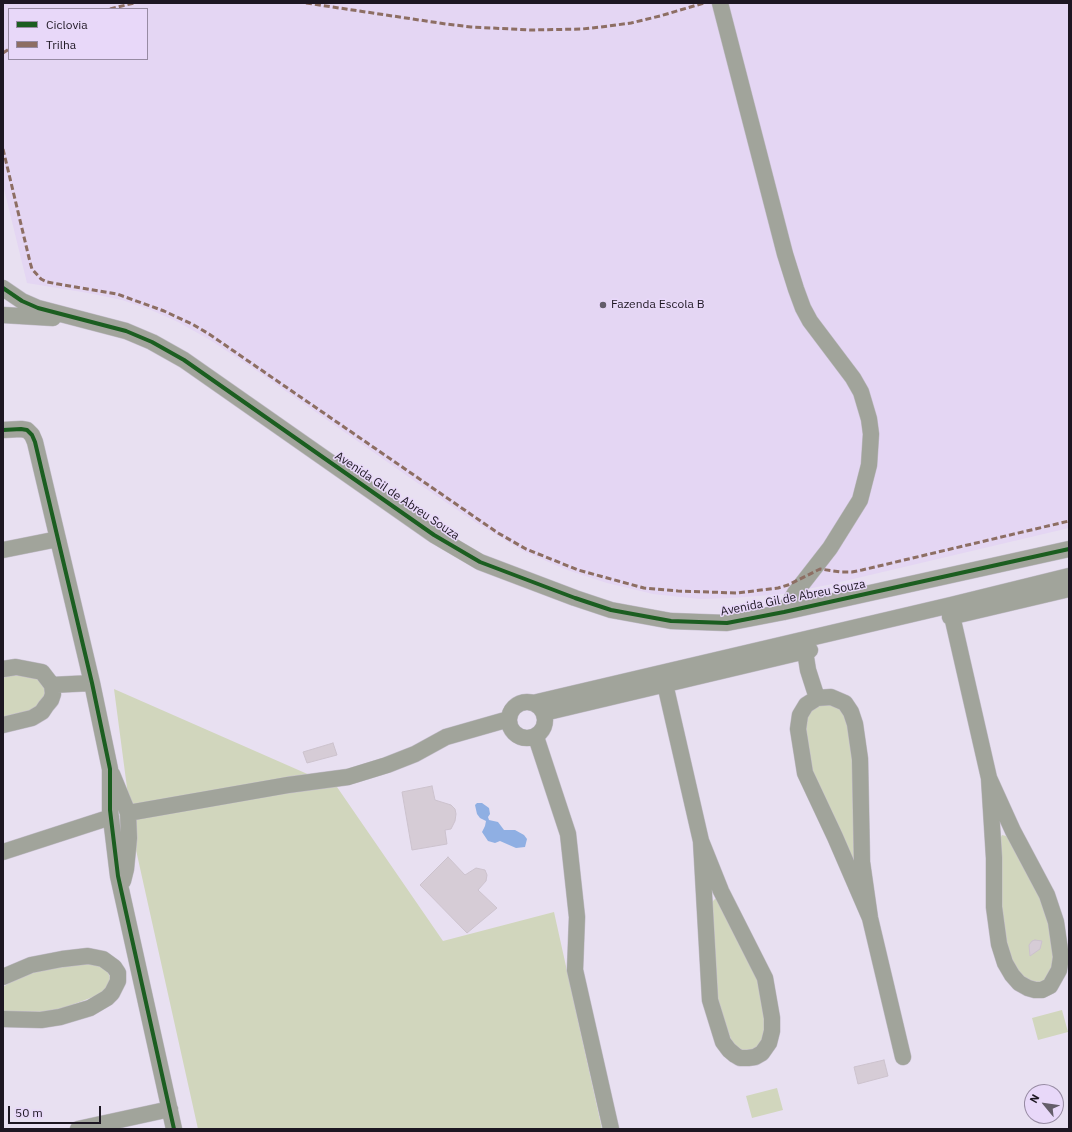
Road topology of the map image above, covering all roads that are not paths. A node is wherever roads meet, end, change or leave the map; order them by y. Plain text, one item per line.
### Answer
1 (720, 3) edge
2 (3, 288) edge
3 (3, 315) edge
4 (82, 320) junction
5 (3, 430) edge
6 (58, 539) junction
7 (1069, 549) edge
8 (3, 550) edge
9 (1069, 576) edge
10 (1069, 589) edge
11 (784, 612) junction
12 (952, 616) junction
13 (805, 651) junction
14 (3, 669) edge
15 (92, 682) junction
16 (52, 684) junction
17 (665, 684) junction
18 (817, 698) junction
19 (539, 708) junction
20 (510, 724) junction
21 (3, 725) edge
22 (536, 736) junction
23 (110, 769) junction
24 (989, 778) junction
25 (128, 812) junction
26 (111, 817) junction
27 (1013, 831) junction
28 (993, 837) junction
29 (701, 841) junction
30 (7, 850) edge
31 (854, 864) junction
32 (121, 889) junction
33 (721, 891) junction
34 (704, 892) junction
35 (138, 968) junction
36 (118, 973) junction
37 (3, 977) edge
38 (3, 1019) edge
39 (903, 1057) dead end
40 (170, 1109) junction
41 (78, 1129) edge
42 (174, 1129) edge
43 (611, 1129) edge

1 - 11 street
2 - 4 street, Avenida Gil de Abreu Souza
3 - 4 street, Avenida Gil de Abreu Souza
4 - 11 street, Avenida Gil de Abreu Souza
5 - 6 street
6 - 8 street
6 - 15 street
7 - 11 street, Avenida Gil de Abreu Souza
9 - 19 street
10 - 12 street
12 - 13 street
12 - 24 street
13 - 17 street
13 - 18 street
14 - 16 street
15 - 16 street
15 - 23 street
16 - 21 street
17 - 19 street
17 - 29 street
18 - 31 street
18 - 31 street
19 - 20 street
19 - 22 street
20 - 22 street
20 - 25 street
22 - 43 street
23 - 25 street
23 - 26 street
24 - 27 street
24 - 28 street
25 - 26 street
25 - 32 street
26 - 30 street
26 - 32 street
27 - 28 street
27 - 28 street
29 - 33 street
29 - 34 street
31 - 39 street
32 - 35 street
33 - 34 street
33 - 34 street
35 - 36 street
35 - 40 street
36 - 37 street
36 - 38 street
40 - 41 street
40 - 42 street

